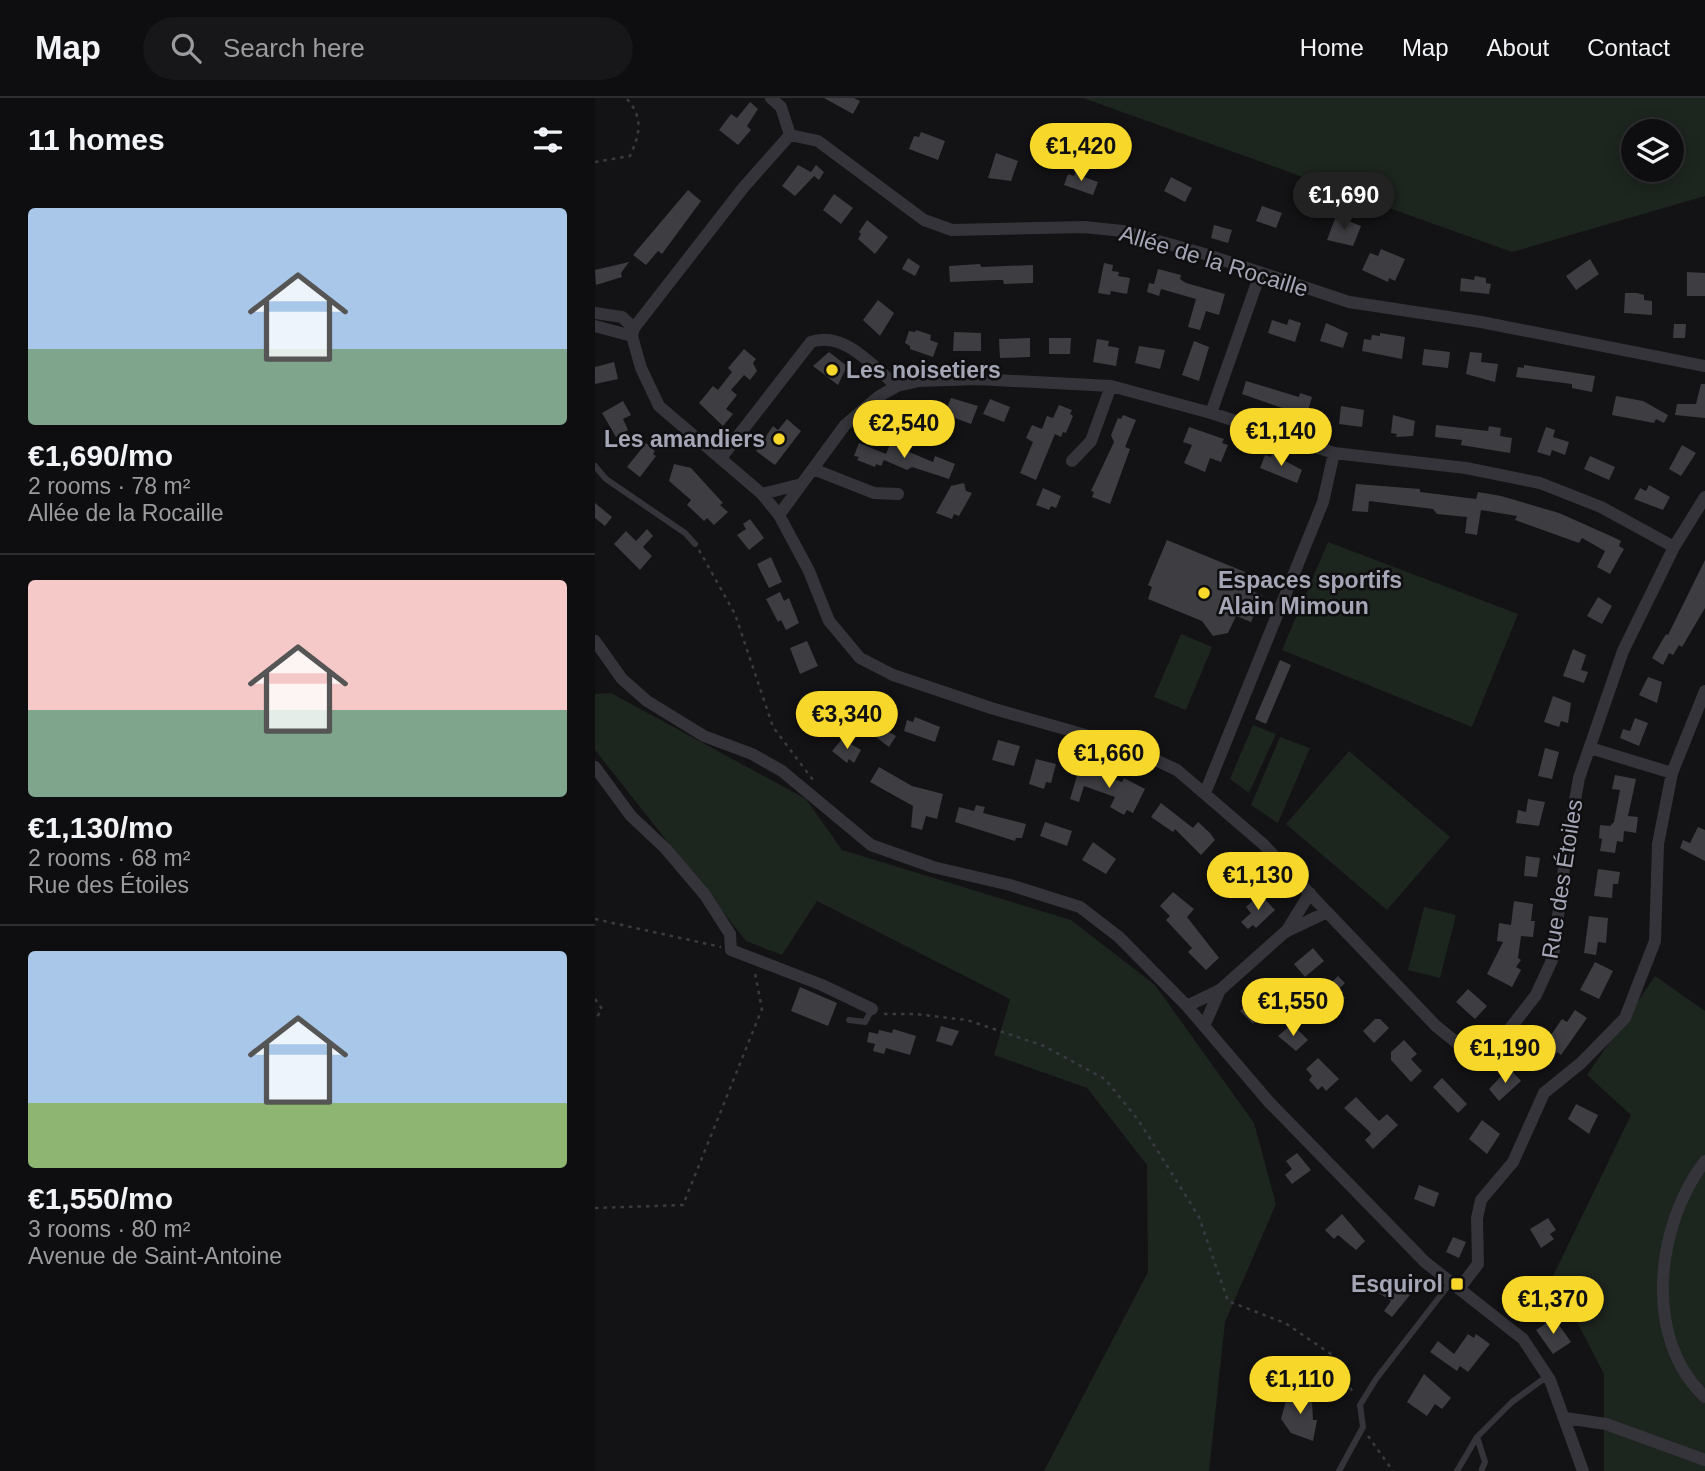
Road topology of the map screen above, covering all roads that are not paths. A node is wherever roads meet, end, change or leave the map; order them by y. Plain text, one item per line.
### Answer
1 (772, 98) edge
2 (790, 135) junction
3 (1260, 274) junction
4 (595, 313) edge
5 (595, 326) edge
6 (633, 332) junction
7 (1705, 366) edge
8 (897, 386) junction
9 (1111, 386) junction
10 (1211, 414) junction
11 (1334, 453) junction
12 (721, 458) junction
13 (1072, 461) dead end
14 (595, 466) edge
15 (813, 469) junction
16 (800, 484) junction
17 (762, 494) junction
18 (898, 494) dead end
19 (1705, 497) edge
20 (779, 515) junction
21 (695, 544) road end
22 (1674, 547) junction
23 (595, 641) edge
24 (1705, 691) edge
25 (1590, 748) junction
26 (595, 767) edge
27 (1672, 773) junction
28 (1205, 793) junction
29 (1310, 893) junction
30 (1327, 912) junction
31 (1286, 932) junction
32 (1220, 990) junction
33 (1187, 1006) junction
34 (871, 1009) joint
35 (849, 1020) dead end
36 (1204, 1026) junction
37 (1705, 1161) edge
38 (1455, 1286) junction
39 (1550, 1380) junction
40 (1705, 1397) edge
41 (1565, 1418) junction
42 (1477, 1437) junction
43 (1705, 1460) edge
44 (1482, 1469) edge
45 (1339, 1471) edge
46 (1457, 1471) edge
47 (1583, 1471) edge

1 - 2 street
2 - 3 street, Allée de la Rocaille
2 - 6 street
3 - 7 street, Allée de la Rocaille
3 - 10 street
4 - 6 street
5 - 6 street
6 - 12 street, Rue des Étoiles
8 - 9 street
8 - 12 street
8 - 15 street
9 - 10 street
9 - 13 street
10 - 11 street
11 - 22 street
11 - 28 street
12 - 17 street, Rue des Étoiles
14 - 21 lane
15 - 16 street
15 - 18 street
16 - 17 street
16 - 20 street
17 - 20 street, Rue des Étoiles
19 - 22 street, Rue des Étoiles
20 - 28 street, Rue des Étoiles
22 - 25 street, Rue des Étoiles
23 - 33 street
24 - 27 street
25 - 27 street
25 - 30 street, Rue des Étoiles
26 - 34 street
27 - 38 street
28 - 29 street, Rue des Étoiles
29 - 30 street, Rue des Étoiles
29 - 31 street
30 - 31 street
31 - 32 street
32 - 33 street
32 - 36 street
33 - 36 street
34 - 35 lane
36 - 38 street
37 - 40 street
38 - 39 street
38 - 45 lane
39 - 41 street
39 - 42 lane
41 - 43 street
41 - 47 street
42 - 44 lane
42 - 46 lane

